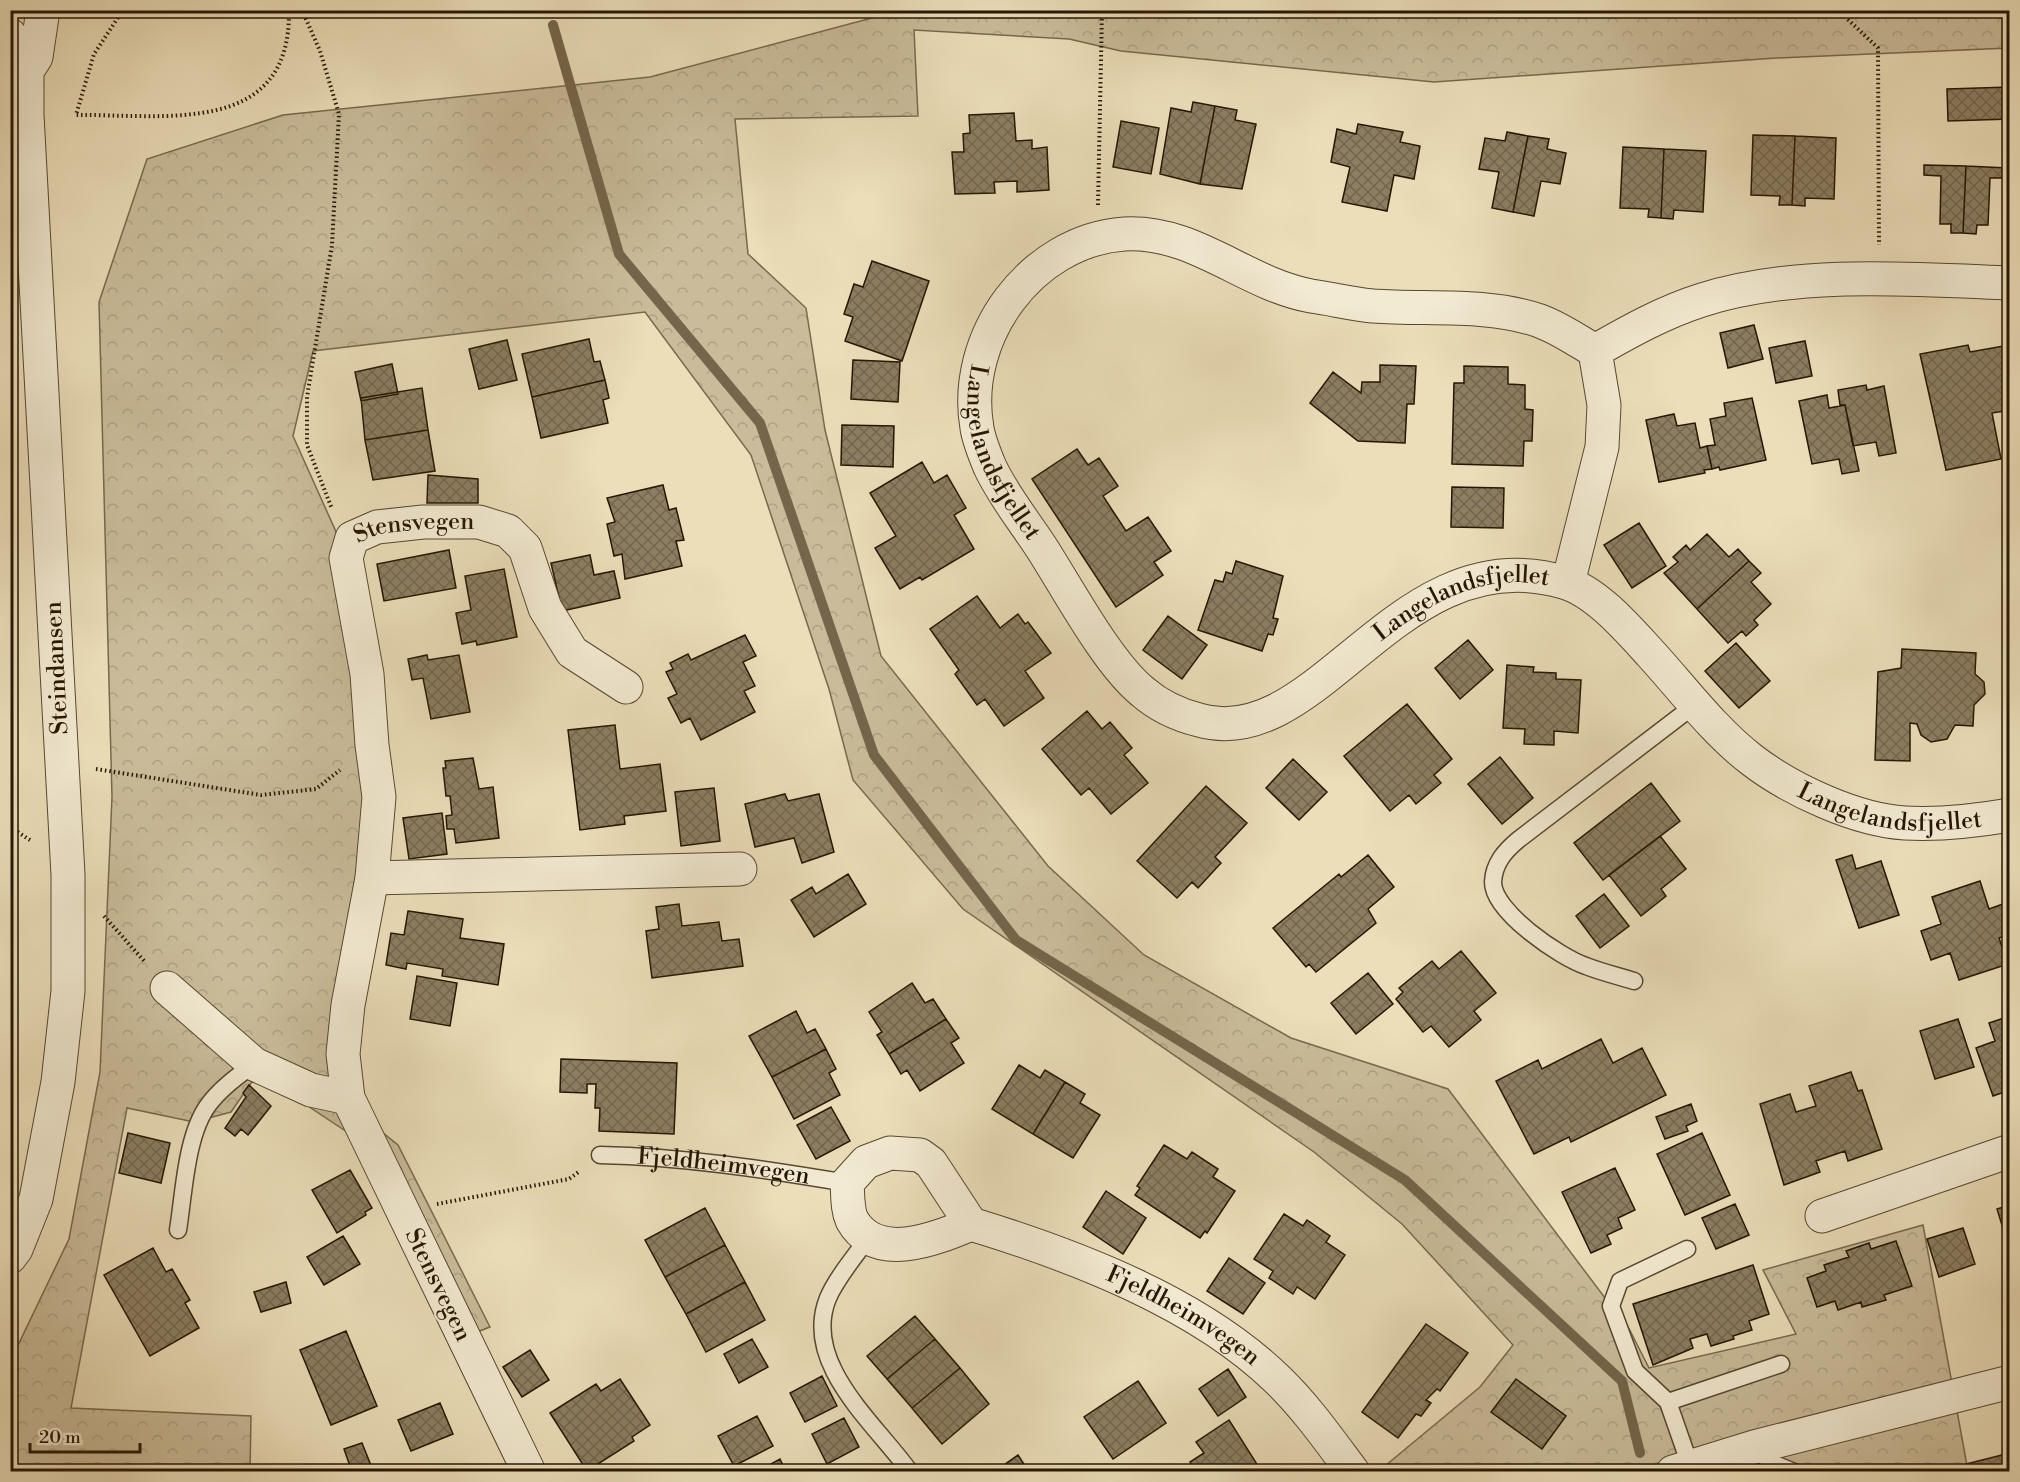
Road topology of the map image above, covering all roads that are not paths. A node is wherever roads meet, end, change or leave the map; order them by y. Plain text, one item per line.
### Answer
1 (43, 10) edge
2 (10, 34) edge
3 (27, 71) junction
4 (2010, 283) edge
5 (1595, 351) junction
6 (1569, 583) junction
7 (626, 687) dead end
8 (1696, 704) junction
9 (2010, 815) edge
10 (740, 869) dead end
11 (372, 878) junction
12 (1634, 981) dead end
13 (167, 988) dead end
14 (254, 1064) junction
15 (348, 1098) junction
16 (2010, 1150) edge
17 (600, 1155) road end
18 (847, 1184) junction
19 (1822, 1216) dead end
20 (971, 1224) junction
21 (178, 1230) dead end
22 (869, 1237) junction
23 (1687, 1250) dead end
24 (10, 1257) edge
25 (1781, 1364) dead end
26 (2010, 1382) edge
27 (1668, 1402) junction
28 (1754, 1447) junction
29 (1681, 1468) edge
30 (529, 1472) edge
31 (910, 1472) edge
32 (1353, 1472) edge
33 (1794, 1472) edge

1 - 3 street, Steindansen
2 - 3 street, Steindansen
3 - 24 street, Steindansen
4 - 5 street
5 - 6 street, Langelandsfjellet
5 - 6 street, Langelandsfjellet
6 - 8 street, Langelandsfjellet
7 - 11 street, Stensvegen
8 - 9 street, Langelandsfjellet
8 - 12 lane
10 - 11 street
11 - 15 street, Stensvegen
13 - 14 street
14 - 15 street
14 - 21 lane
15 - 30 street, Stensvegen
16 - 19 street
17 - 18 lane, Fjeldheimvegen
18 - 20 street
18 - 22 street
20 - 22 street
20 - 32 street, Fjeldheimvegen
22 - 31 lane
23 - 27 lane
25 - 27 lane
26 - 28 street
27 - 29 lane
28 - 29 street
28 - 33 lane

